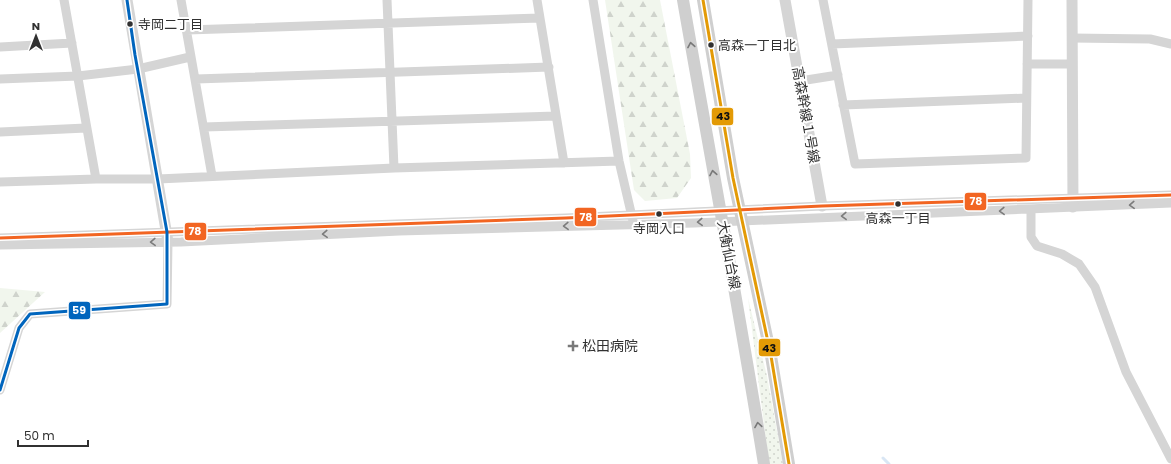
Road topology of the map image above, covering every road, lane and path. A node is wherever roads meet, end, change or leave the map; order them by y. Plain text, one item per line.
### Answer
1 (64, 0) edge
2 (127, 0) edge
3 (181, 0) edge
4 (387, 0) edge
5 (537, 0) edge
6 (593, 0) edge
7 (683, 0) edge
8 (703, 0) edge
9 (785, 0) edge
10 (823, 0) edge
11 (1028, 0) edge
12 (1072, 0) edge
13 (540, 18) junction
14 (388, 24) junction
15 (187, 30) junction
16 (1028, 36) junction
17 (1072, 38) junction
18 (72, 43) junction
19 (832, 44) junction
20 (1171, 44) edge
21 (0, 47) edge
22 (190, 57) junction
23 (1027, 64) junction
24 (1072, 64) junction
25 (548, 67) junction
26 (138, 69) junction
27 (389, 71) junction
28 (78, 76) junction
29 (838, 76) junction
30 (0, 79) edge
31 (196, 79) junction
32 (800, 81) junction
33 (1026, 98) junction
34 (843, 105) junction
35 (556, 116) junction
36 (391, 120) junction
37 (204, 127) junction
38 (86, 128) junction
39 (0, 132) edge
40 (619, 161) junction
41 (564, 162) junction
42 (394, 168) junction
43 (212, 176) junction
44 (96, 179) junction
45 (158, 179) junction
46 (0, 182) edge
47 (1171, 195) edge
48 (1073, 203) junction
49 (1171, 203) edge
50 (822, 206) junction
51 (1031, 210) junction
52 (740, 215) junction
53 (722, 216) junction
54 (632, 220) junction
55 (168, 237) junction
56 (0, 238) edge
57 (0, 246) edge
58 (0, 390) edge
59 (1171, 459) edge
60 (764, 464) edge
61 (789, 464) edge

1 - 18 street
2 - 26 street
3 - 15 street
4 - 14 street
5 - 13 street
6 - 40 street
53 -> 7 main road, 大衡仙台線
8 - 52 main road, 大衡仙台線
9 - 32 street, 高森幹線１号線
10 - 19 street
11 - 16 street
12 - 17 street
13 - 14 street
13 - 25 street
14 - 15 street
14 - 27 street
15 - 22 street
16 - 19 street
16 - 23 street
17 - 20 street
17 - 24 street
18 - 21 street
18 - 28 street
19 - 29 street
22 - 26 street
22 - 31 street
23 - 24 street
23 - 33 street
24 - 48 street
25 - 27 street
25 - 35 street
26 - 28 street
26 - 45 street
27 - 31 street
27 - 36 street
28 - 30 street
28 - 38 street
29 - 32 street
29 - 34 street
31 - 37 street
32 - 50 street, 高森幹線１号線
33 - 34 street
33 - 34 street
35 - 36 street
35 - 41 street
36 - 37 street
36 - 42 street
37 - 43 street
38 - 39 street
38 - 44 street
40 - 41 street
40 - 54 street
41 - 42 street
42 - 43 street
43 - 45 street
44 - 45 street
44 - 46 street
45 - 55 street
47 - 48 street
49 -> 48 street
48 - 50 street
48 - 51 street
50 - 52 street
51 -> 52 street
51 - 59 street
52 - 53 street
52 - 61 main road, 大衡仙台線
53 - 54 street
60 -> 53 main road, 大衡仙台線
54 - 55 street
55 - 56 street
55 -> 57 street
55 - 58 street

